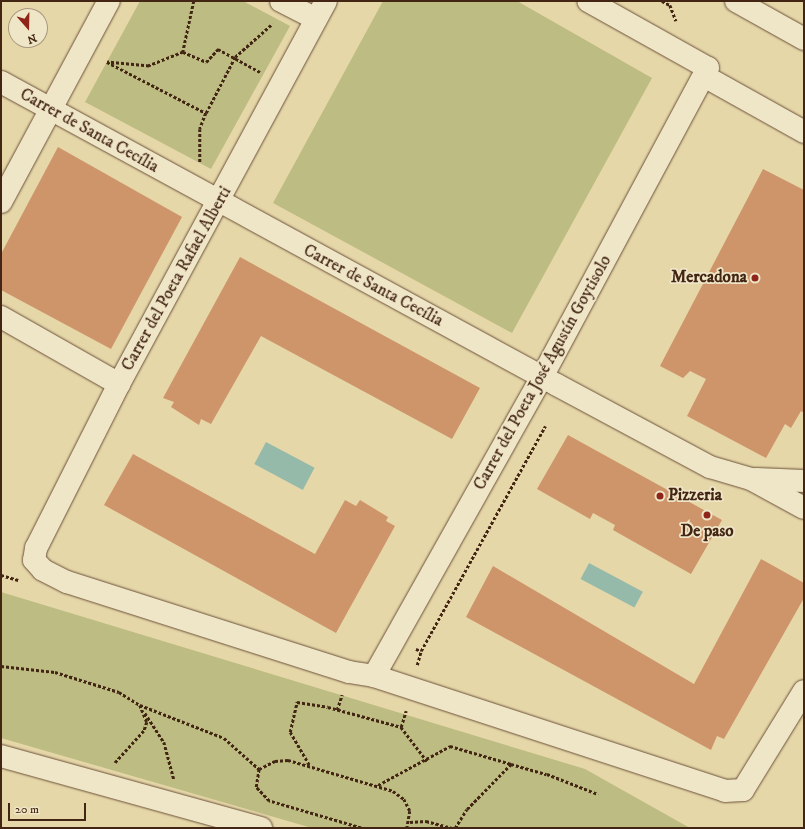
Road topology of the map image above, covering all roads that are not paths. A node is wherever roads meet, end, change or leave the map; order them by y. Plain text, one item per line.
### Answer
1 (109, 1) edge
2 (588, 1) edge
3 (736, 1) edge
4 (279, 10) edge
5 (321, 10) edge
6 (804, 39) edge
7 (706, 72) junction
8 (1, 82) edge
9 (50, 110) junction
10 (804, 132) edge
11 (1, 202) edge
12 (219, 203) junction
13 (1, 317) edge
14 (542, 377) junction
15 (119, 384) junction
16 (751, 479) junction
17 (804, 481) edge
18 (804, 508) edge
19 (374, 676) junction
20 (804, 691) edge
21 (1, 756) edge
22 (261, 828) edge

1 - 9 street
2 - 7 street
3 - 6 street
4 - 5 street
5 - 12 street, Carrer del Poeta Rafael Alberti
7 - 10 street
7 - 14 street, Carrer del Poeta José Agustín Goytisolo
8 - 9 street, Carrer de Santa Cecília
9 - 11 street
9 - 12 street, Carrer de Santa Cecília
12 - 14 street, Carrer de Santa Cecília
12 - 15 street, Carrer del Poeta Rafael Alberti
13 - 15 street
14 - 16 street, Carrer de Santa Cecília
14 - 19 street, Carrer del Poeta José Agustín Goytisolo
15 - 19 street, Carrer del Poeta Rafael Alberti
16 - 17 street
16 - 18 street
19 - 20 street
21 - 22 street

